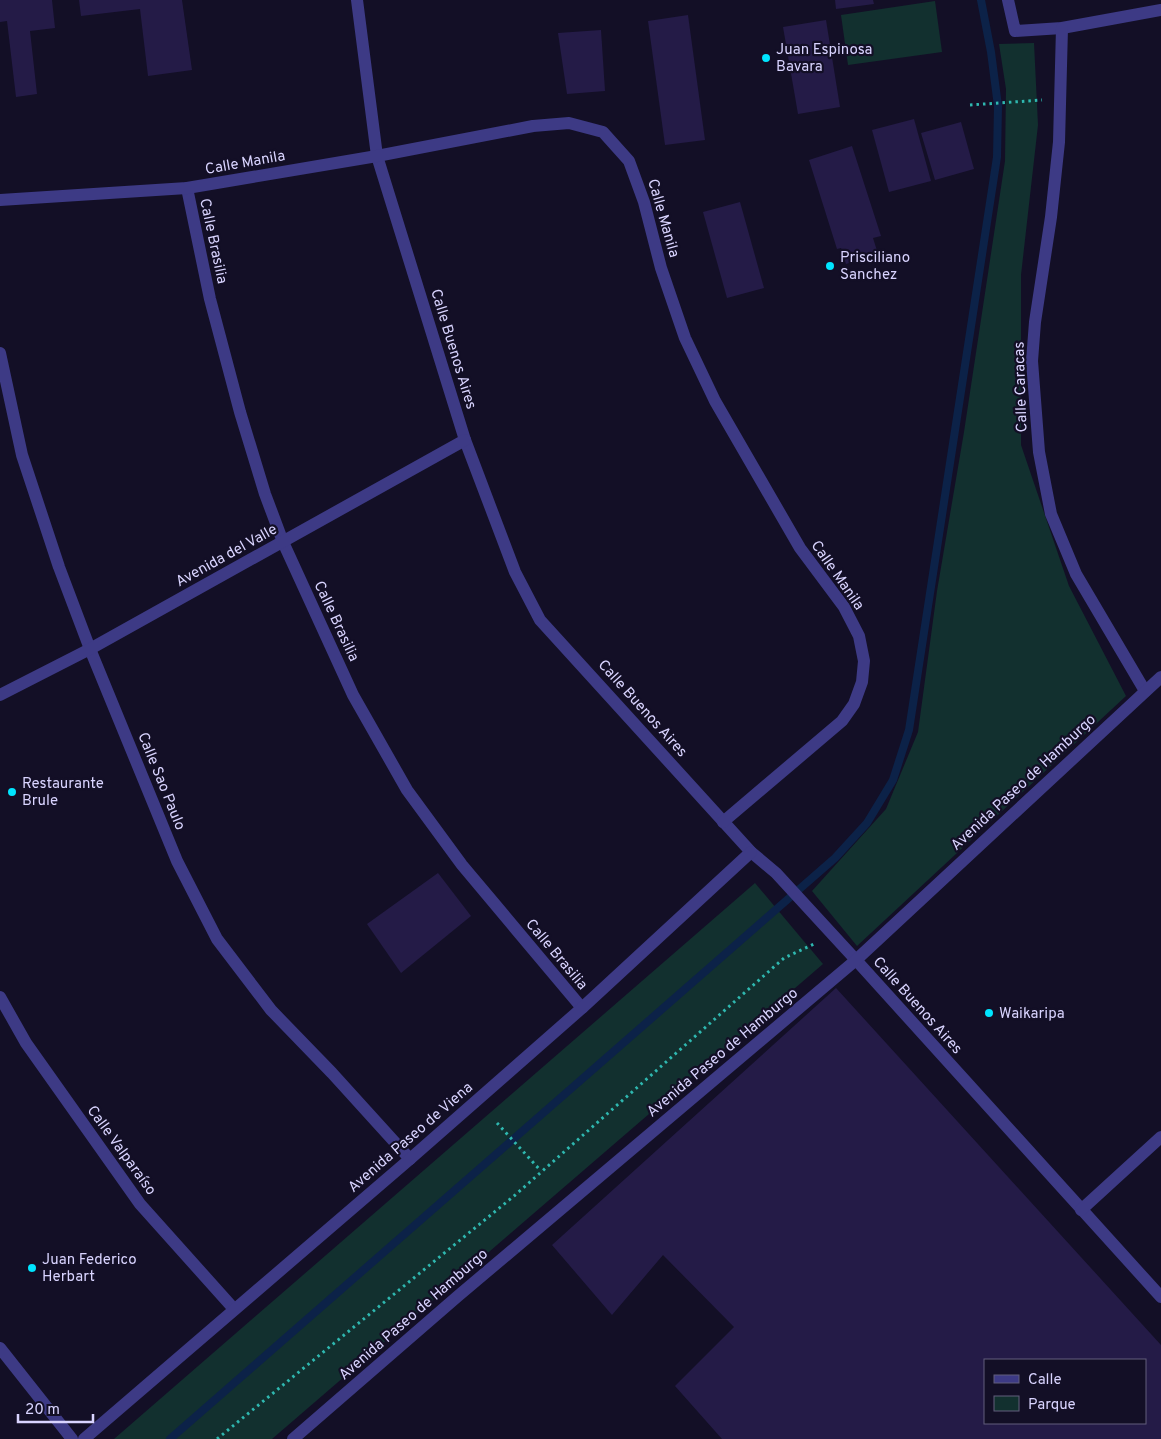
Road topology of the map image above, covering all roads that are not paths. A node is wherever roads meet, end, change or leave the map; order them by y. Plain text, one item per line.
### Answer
1 (357, 0) edge
2 (1008, 0) edge
3 (1161, 10) edge
4 (1062, 28) junction
5 (377, 156) junction
6 (187, 188) junction
7 (0, 200) edge
8 (0, 353) edge
9 (466, 440) junction
10 (282, 542) junction
11 (90, 650) junction
12 (1161, 677) edge
13 (1145, 691) junction
14 (0, 695) edge
15 (723, 822) junction
16 (750, 852) junction
17 (856, 960) junction
18 (0, 997) edge
19 (582, 1008) junction
20 (1161, 1137) edge
21 (410, 1158) junction
22 (1081, 1210) junction
23 (1161, 1297) edge
24 (234, 1309) junction
25 (0, 1348) edge
26 (72, 1439) edge
27 (84, 1439) edge
28 (293, 1439) edge

1 - 5 street, Calle Buenos Aires
2 - 4 street
3 - 4 street
4 - 13 street, Calle Caracas
5 - 6 street, Calle Manila
5 - 9 street, Calle Buenos Aires
5 - 15 street, Calle Manila
6 - 7 street, Calle Manila
6 - 10 street, Calle Brasilia
8 - 11 street, Calle Sao Paulo
9 - 10 street, Avenida del Valle
9 - 15 street, Calle Buenos Aires
10 - 11 street, Avenida del Valle
10 - 19 street, Calle Brasilia
11 - 14 street, Avenida del Valle
11 - 21 street, Calle Sao Paulo
12 - 13 street, Avenida Paseo de Hamburgo
13 - 17 street, Avenida Paseo de Hamburgo
15 - 16 street, Calle Buenos Aires
16 - 17 street, Calle Buenos Aires
16 - 19 street, Avenida Paseo de Viena
17 - 22 street, Calle Buenos Aires
17 - 28 street, Avenida Paseo de Hamburgo
18 - 24 street, Calle Valparaíso
19 - 21 street, Avenida Paseo de Viena
20 - 22 street
21 - 24 street, Avenida Paseo de Viena
22 - 23 street, Calle Buenos Aires
24 - 27 street, Avenida Paseo de Viena
25 - 26 street

